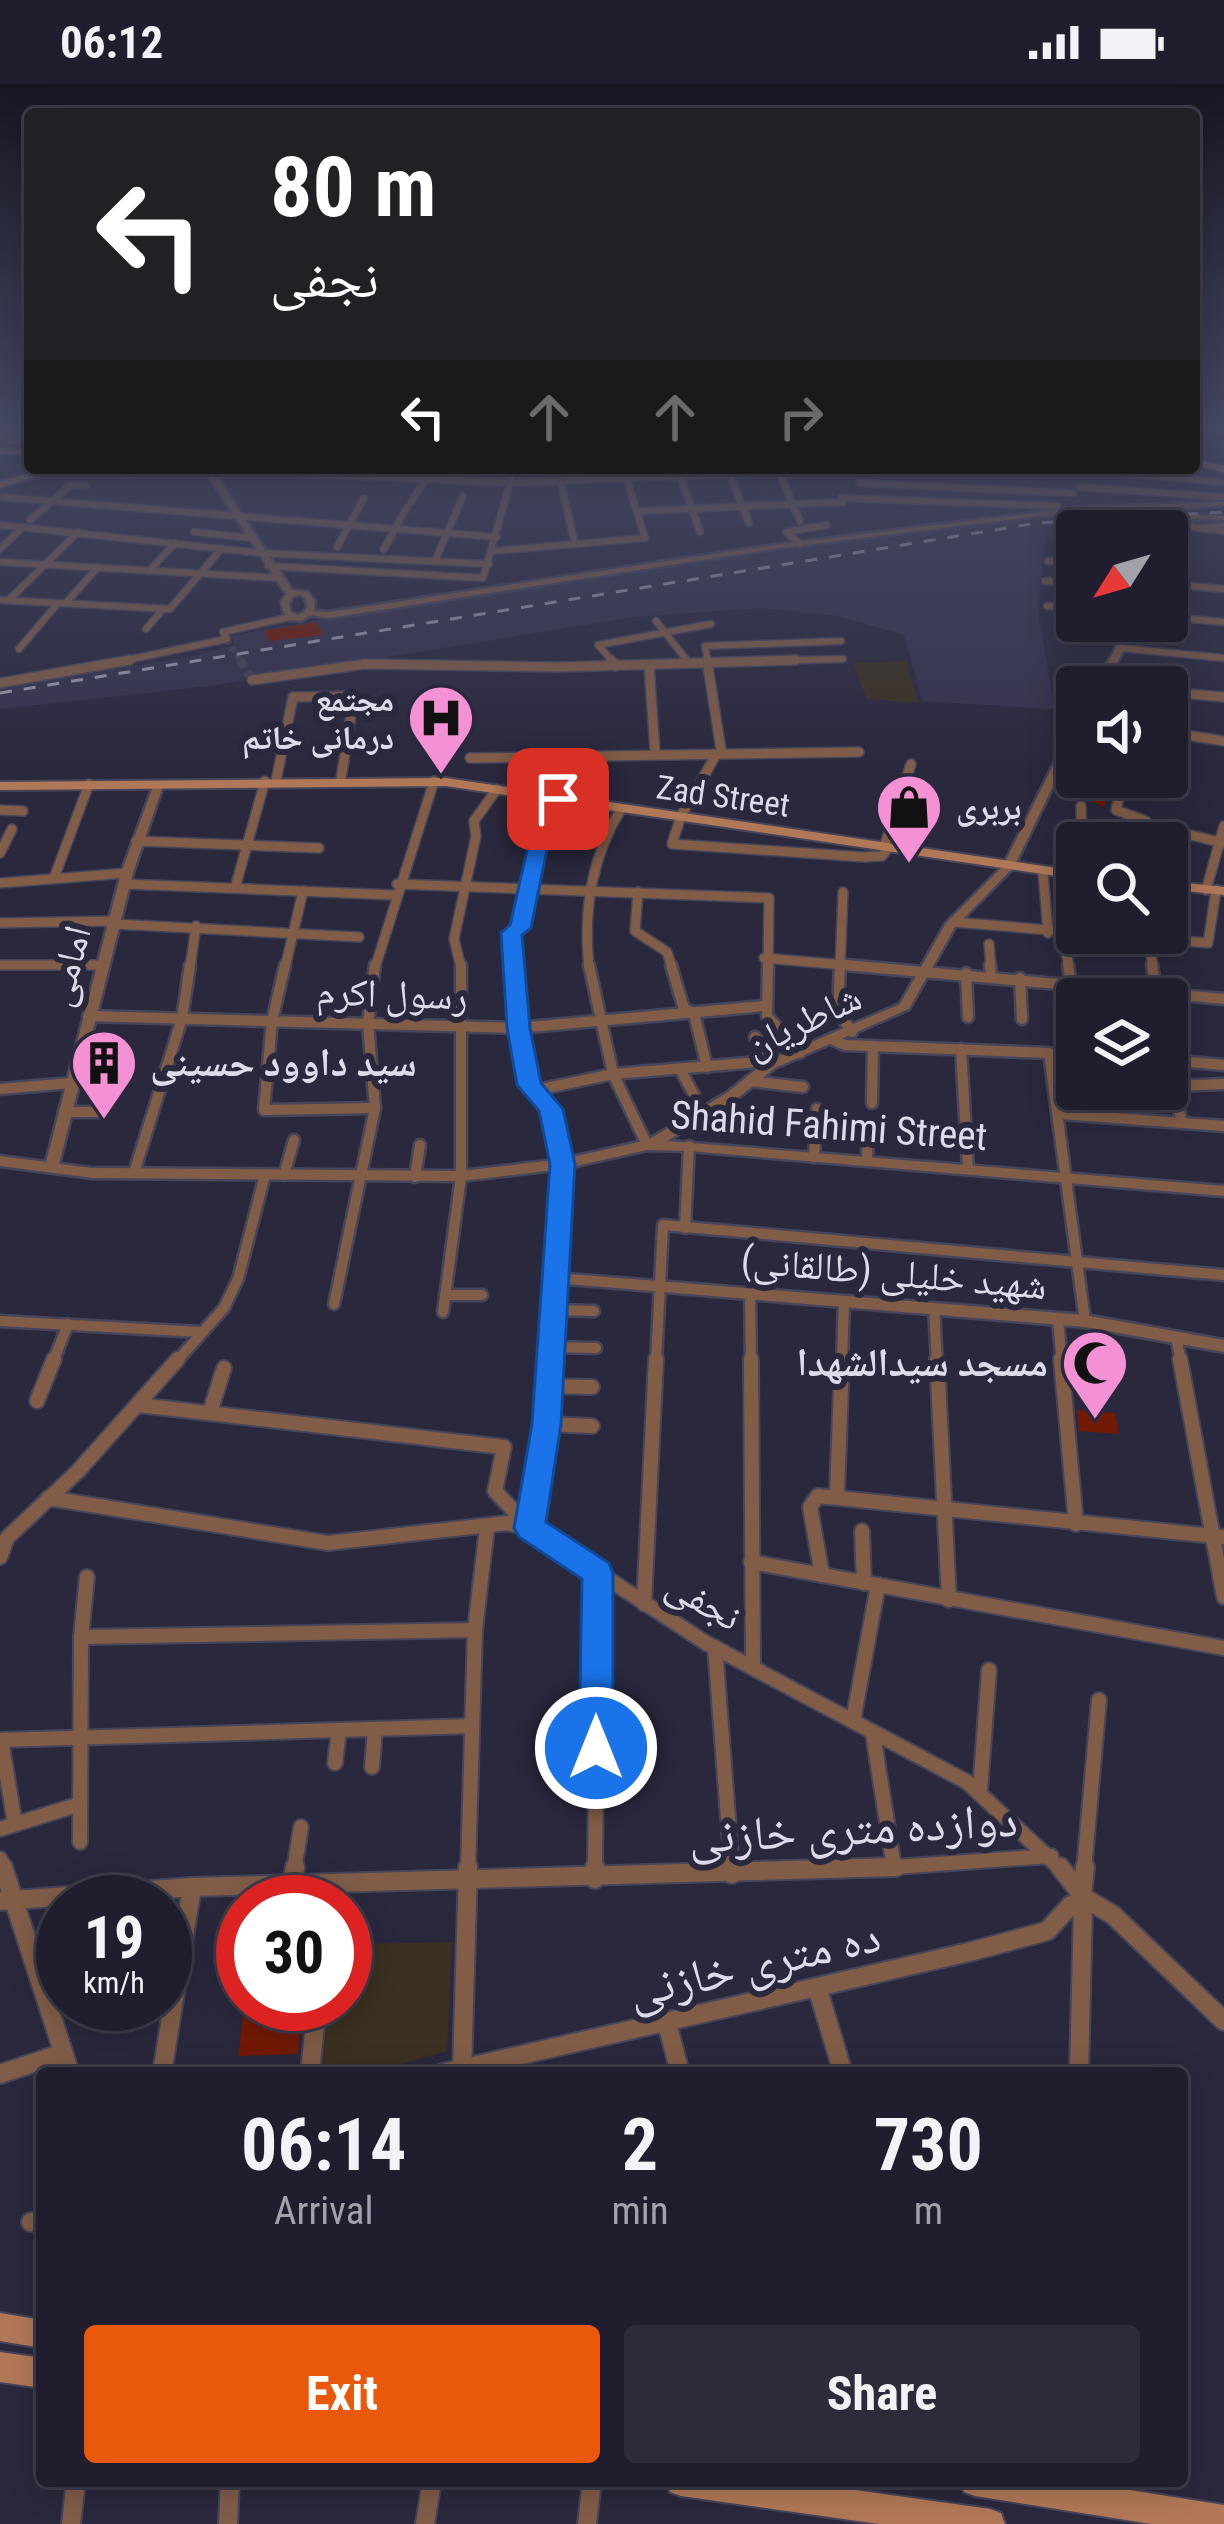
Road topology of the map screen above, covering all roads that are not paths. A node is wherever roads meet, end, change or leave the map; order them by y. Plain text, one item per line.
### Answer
1 (70, 540) edge
2 (147, 540) edge
3 (252, 540) edge
4 (342, 540) edge
5 (389, 540) edge
6 (444, 540) edge
7 (496, 540) edge
8 (573, 540) edge
9 (623, 540) edge
10 (795, 540) edge
11 (830, 540) edge
12 (175, 543) junction
13 (574, 544) junction
14 (800, 544) junction
15 (338, 547) dead end
16 (222, 548) junction
17 (384, 549) dead end
18 (493, 551) junction
19 (260, 553) junction
20 (1048, 560) dead end
21 (435, 561) junction
22 (1056, 561) edge
23 (0, 562) edge
24 (489, 564) junction
25 (44, 565) junction
26 (268, 566) junction
27 (98, 568) junction
28 (148, 571) junction
29 (199, 574) junction
30 (279, 578) junction
31 (1045, 581) dead end
32 (1056, 582) edge
33 (1188, 586) edge
34 (1224, 589) edge
35 (291, 595) junction
36 (3, 601) edge
37 (62, 603) junction
38 (1047, 606) dead end
39 (1056, 607) edge
40 (164, 609) junction
41 (312, 613) junction
42 (294, 616) junction
43 (1188, 618) edge
44 (656, 621) dead end
45 (1224, 622) edge
46 (711, 624) dead end
47 (146, 629) dead end
48 (666, 632) junction
49 (841, 641) dead end
50 (1116, 642) edge
51 (1124, 642) edge
52 (1122, 645) junction
53 (19, 649) dead end
54 (1224, 658) edge
55 (843, 659) dead end
56 (689, 663) junction
57 (708, 663) junction
58 (616, 665) junction
59 (649, 665) junction
60 (1110, 666) edge
61 (254, 681) dead end
62 (0, 683) edge
63 (1188, 694) edge
64 (1224, 697) edge
65 (1188, 736) edge
66 (1224, 742) edge
67 (655, 751) dead end
68 (718, 752) junction
69 (859, 752) dead end
70 (470, 758) dead end
71 (911, 764) dead end
72 (1056, 770) edge
73 (341, 779) junction
74 (270, 781) junction
75 (434, 781) junction
76 (159, 783) junction
77 (89, 784) junction
78 (0, 786) edge
79 (497, 789) junction
80 (1119, 798) edge
81 (558, 799) junction
82 (1081, 806) dead end
83 (621, 808) junction
84 (0, 810) edge
85 (23, 811) dead end
86 (681, 816) junction
87 (1081, 822) edge
88 (1146, 822) edge
89 (1224, 826) edge
90 (12, 829) dead end
91 (1188, 834) edge
92 (136, 842) junction
93 (1222, 843) edge
94 (243, 845) junction
95 (319, 848) dead end
96 (886, 848) junction
97 (0, 853) edge
98 (1008, 867) junction
99 (1042, 872) junction
100 (1056, 873) edge
101 (54, 878) junction
102 (126, 878) junction
103 (0, 883) edge
104 (464, 886) junction
105 (235, 888) junction
106 (529, 889) junction
107 (395, 890) junction
108 (1215, 890) edge
109 (303, 891) junction
110 (595, 891) junction
111 (638, 892) junction
112 (843, 892) dead end
113 (114, 922) junction
114 (953, 922) junction
115 (0, 923) edge
116 (196, 926) junction
117 (291, 930) junction
118 (1048, 933) junction
119 (1056, 933) edge
120 (359, 937) dead end
121 (1188, 941) edge
122 (989, 944) dead end
123 (764, 958) junction
124 (840, 962) junction
125 (0, 965) edge
126 (103, 965) junction
127 (927, 969) junction
128 (966, 973) junction
129 (991, 975) junction
130 (1020, 978) junction
131 (1056, 982) edge
132 (1188, 996) edge
133 (1224, 998) edge
134 (765, 1006) junction
135 (690, 1011) junction
136 (88, 1016) junction
137 (968, 1017) dead end
138 (182, 1018) junction
139 (1022, 1019) dead end
140 (598, 1020) junction
141 (272, 1021) junction
142 (368, 1023) junction
143 (464, 1027) junction
144 (518, 1028) junction
145 (852, 1032) junction
146 (755, 1037) dead end
147 (833, 1040) junction
148 (872, 1046) junction
149 (961, 1049) junction
150 (800, 1053) junction
151 (776, 1060) junction
152 (1188, 1063) edge
153 (1224, 1065) edge
154 (707, 1066) junction
155 (680, 1069) junction
156 (613, 1074) junction
157 (749, 1081) junction
158 (71, 1083) junction
159 (1224, 1084) edge
160 (1188, 1085) edge
161 (803, 1087) dead end
162 (0, 1089) edge
163 (532, 1091) junction
164 (694, 1095) dead end
165 (872, 1102) dead end
166 (375, 1108) junction
167 (817, 1109) dead end
168 (1178, 1110) edge
169 (64, 1112) junction
170 (103, 1112) dead end
171 (1060, 1114) junction
172 (868, 1123) dead end
173 (1182, 1123) junction
174 (1224, 1126) edge
175 (294, 1140) dead end
176 (420, 1145) dead end
177 (647, 1145) junction
178 (689, 1146) junction
179 (814, 1156) junction
180 (0, 1160) edge
181 (867, 1161) junction
182 (562, 1164) junction
183 (51, 1168) junction
184 (968, 1169) junction
185 (134, 1174) junction
186 (265, 1175) junction
187 (284, 1175) junction
188 (461, 1176) junction
189 (364, 1177) junction
190 (415, 1177) junction
191 (1069, 1177) junction
192 (1224, 1191) edge
193 (685, 1228) junction
194 (1079, 1263) junction
195 (1224, 1275) edge
196 (556, 1278) junction
197 (659, 1287) junction
198 (750, 1294) junction
199 (446, 1295) junction
200 (482, 1295) dead end
201 (844, 1300) junction
202 (334, 1304) dead end
203 (934, 1309) junction
204 (555, 1310) junction
205 (594, 1311) dead end
206 (443, 1312) dead end
207 (1058, 1320) junction
208 (0, 1321) edge
209 (1084, 1321) junction
210 (68, 1324) junction
211 (200, 1333) junction
212 (1178, 1342) junction
213 (1224, 1346) edge
214 (551, 1347) junction
215 (596, 1348) dead end
216 (224, 1368) dead end
217 (549, 1386) junction
218 (592, 1387) dead end
219 (38, 1401) dead end
220 (138, 1405) junction
221 (210, 1412) junction
222 (546, 1424) junction
223 (592, 1426) dead end
224 (837, 1494) junction
225 (48, 1498) junction
226 (941, 1506) junction
227 (1076, 1524) junction
228 (487, 1527) junction
229 (530, 1528) junction
230 (862, 1531) dead end
231 (3, 1535) edge
232 (1218, 1536) edge
233 (0, 1557) edge
234 (751, 1562) junction
235 (598, 1573) junction
236 (822, 1575) junction
237 (87, 1577) dead end
238 (871, 1584) junction
239 (1224, 1597) edge
240 (949, 1600) junction
241 (644, 1604) junction
242 (475, 1630) junction
243 (81, 1637) junction
244 (715, 1647) junction
245 (1224, 1648) edge
246 (753, 1667) junction
247 (989, 1670) dead end
248 (1100, 1700) dead end
249 (853, 1721) junction
250 (472, 1726) junction
251 (375, 1729) junction
252 (339, 1730) junction
253 (873, 1734) junction
254 (79, 1739) junction
255 (1, 1740) edge
256 (335, 1763) dead end
257 (372, 1767) dead end
258 (980, 1791) junction
259 (80, 1804) junction
260 (8, 1827) edge
261 (301, 1827) dead end
262 (80, 1841) dead end
263 (1051, 1856) junction
264 (0, 1859) edge
265 (894, 1868) junction
266 (732, 1874) junction
267 (294, 1875) edge
268 (595, 1879) junction
269 (469, 1882) junction
270 (192, 1887) edge
271 (216, 1889) edge
272 (372, 1890) edge
273 (36, 1897) edge
274 (6, 1899) edge
275 (1080, 1900) junction
276 (818, 1990) junction
277 (1224, 2021) edge
278 (667, 2023) junction
279 (169, 2031) edge
280 (314, 2031) edge
281 (62, 2053) junction
282 (68, 2067) edge
283 (163, 2067) edge
284 (311, 2067) edge
285 (456, 2067) edge
286 (478, 2067) edge
287 (678, 2067) edge
288 (841, 2067) edge
289 (1079, 2067) edge
290 (0, 2074) edge
291 (0, 2327) edge
292 (36, 2333) edge
293 (0, 2367) edge
294 (36, 2372) edge
295 (75, 2487) edge
296 (230, 2487) edge
297 (431, 2487) edge
298 (591, 2487) edge
299 (708, 2487) edge
300 (1066, 2488) edge
301 (818, 2512) edge
302 (1224, 2519) edge
303 (71, 2524) edge
304 (228, 2524) edge
305 (425, 2524) edge
306 (587, 2524) edge
307 (990, 2524) edge

1 - 25 street
2 - 12 street
3 - 19 street
4 - 15 street
5 - 17 street
6 - 21 street
7 - 18 street
8 - 13 street
9 - 13 street
10 - 14 street
11 - 14 street
12 - 16 street
12 - 28 street
13 - 18 street
14 - 41 street
16 - 19 street
16 - 29 street
18 - 24 street
19 - 21 street
19 - 26 street
20 - 22 street
21 - 24 street
23 - 25 street
24 - 26 street
25 - 27 street
25 - 36 street
26 - 30 street
27 - 28 street
27 - 37 street
28 - 29 street
29 - 30 street
29 - 40 street
30 - 35 street
31 - 32 street
33 - 34 street
35 - 41 street
35 - 42 street
36 - 37 street
37 - 40 street
37 - 53 street
38 - 39 street
40 - 47 street
41 - 42 street
42 - 62 street
43 - 45 street
44 - 48 street
46 - 48 street
48 - 56 street
48 - 58 street
49 - 57 street
50 - 52 street
51 - 52 street
52 - 54 street
52 - 60 street
55 - 57 street
56 - 57 street
56 - 59 street
57 - 68 street
58 - 59 street
58 - 61 street
59 - 67 street
63 - 64 street
65 - 66 street
68 - 69 street
68 - 70 street
68 - 86 street
71 - 96 street
72 - 98 street, شاطریان
73 - 74 main road, Zad Street
73 - 74 street
73 - 75 main road, Zad Street
74 - 76 main road, Zad Street
74 - 94 street
75 - 79 main road, Zad Street
75 - 107 street
76 - 77 main road, Zad Street
76 - 92 street, امامی
77 - 78 main road, Zad Street
77 - 101 street
79 - 81 main road, Zad Street
79 - 104 street
80 - 88 street
81 - 83 main road, Zad Street
81 - 106 street
82 - 87 street
83 - 86 main road, Zad Street
83 - 110 street
84 - 85 street
86 - 96 main road, Zad Street
86 - 96 street
89 - 93 street
90 - 97 street
91 - 93 street
92 - 94 street
92 - 102 street, امامی
93 - 108 street
94 - 95 street
94 - 105 street
96 - 98 main road, Zad Street
98 - 99 main road, Zad Street
98 - 114 street, شاطریان
99 - 100 main road, Zad Street
99 - 118 street
101 - 102 street
101 - 103 street
102 - 105 street
102 - 113 street, امامی
104 - 106 street
104 - 107 street
104 - 143 street
105 - 109 street
106 - 110 street
106 - 144 street
107 - 109 street
107 - 142 street
108 - 121 street
109 - 117 street
110 - 111 street
110 - 140 street
111 - 123 street
111 - 135 street
112 - 124 street
113 - 115 street
113 - 116 street
113 - 126 street, امامی
114 - 118 street
114 - 127 street, شاطریان
116 - 117 street
116 - 138 street
117 - 120 street
117 - 141 street
118 - 119 street
122 - 129 street
123 - 124 street
123 - 134 street
124 - 127 street
124 - 145 street
125 - 126 street
126 - 136 street, امامی
127 - 128 street
127 - 145 street, شاطریان
128 - 129 street
128 - 137 street
129 - 130 street
130 - 131 street
130 - 139 street
132 - 133 street
134 - 135 street, رسول اکرم
134 - 150 street
135 - 140 street, رسول اکرم
135 - 154 street
136 - 138 street, رسول اکرم
136 - 158 street, امامی
138 - 141 street, رسول اکرم
138 - 185 street
140 - 144 street, رسول اکرم
140 - 156 street
141 - 142 street, رسول اکرم
141 - 166 street
142 - 143 street, رسول اکرم
142 - 166 street
143 - 144 street, رسول اکرم
143 - 188 street
144 - 163 street
145 - 147 street, شاطریان
146 - 151 street
147 - 148 street
147 - 150 street, شاطریان
148 - 149 street
148 - 165 street
149 - 171 street
149 - 184 street
150 - 151 street, شاطریان
151 - 154 street
151 - 157 street, شاطریان
152 - 153 street
154 - 155 street
155 - 156 street
155 - 164 street
156 - 163 street
156 - 177 street
157 - 161 street
157 - 177 street, شاطریان
158 - 162 street
158 - 169 street, امامی
159 - 160 street
163 - 182 street
166 - 189 street
167 - 179 street
168 - 173 street
169 - 170 street
169 - 183 street, امامی
171 - 173 street
171 - 191 street
172 - 181 street
173 - 174 street
175 - 187 street
176 - 190 street
177 - 178 street, Shahid Fahimi Street
177 - 182 street, Shahid Fahimi Street
178 - 179 street, Shahid Fahimi Street
178 - 193 street
179 - 181 street, Shahid Fahimi Street
180 - 183 street, Shahid Fahimi Street
181 - 184 street, Shahid Fahimi Street
182 - 188 street, Shahid Fahimi Street
182 - 196 street
183 - 185 street, Shahid Fahimi Street
184 - 191 street, Shahid Fahimi Street
185 - 186 street, Shahid Fahimi Street
186 - 187 street, Shahid Fahimi Street
186 - 211 street
187 - 189 street, Shahid Fahimi Street
188 - 190 street, Shahid Fahimi Street
188 - 199 street
189 - 190 street, Shahid Fahimi Street
189 - 202 street
191 - 192 street, Shahid Fahimi Street
191 - 194 street
193 - 194 street
193 - 197 street
194 - 195 street
194 - 209 street
196 - 197 street, شهید خلیلی (طالقانی)
196 - 204 street
197 - 198 street, شهید خلیلی (طالقانی)
197 - 241 street
198 - 201 street, شهید خلیلی (طالقانی)
198 - 234 street
199 - 200 street
199 - 206 street
201 - 203 street, شهید خلیلی (طالقانی)
201 - 224 street
203 - 207 street, شهید خلیلی (طالقانی)
203 - 226 street
204 - 205 street
204 - 214 street
207 - 209 street, شهید خلیلی (طالقانی)
207 - 227 street
208 - 210 street
209 - 212 street, شهید خلیلی (طالقانی)
210 - 211 street
210 - 219 street
211 - 220 street
212 - 213 street, شهید خلیلی (طالقانی)
212 - 232 street
214 - 215 street
214 - 217 street
216 - 221 street
217 - 218 street
217 - 222 street
220 - 221 street
220 - 225 street
221 - 229 street
222 - 223 street
222 - 229 street
224 - 226 street
224 - 236 street
225 - 228 street
225 - 231 street
226 - 227 street
226 - 240 street
227 - 232 street
228 - 229 street
228 - 242 street
229 - 235 street, نجفی
230 - 238 street
231 - 233 street
232 - 239 street
234 - 236 street
234 - 246 street
235 - 241 street, نجفی
235 - 268 street
236 - 238 street
237 - 243 street
238 - 240 street
238 - 249 street
240 - 245 street
241 - 244 street, نجفی
242 - 243 street
242 - 250 street
243 - 254 street
244 - 246 street, نجفی
244 - 266 street
246 - 249 street, نجفی
247 - 258 street
248 - 275 street
249 - 253 street, نجفی
250 - 251 street
250 - 269 street
251 - 252 street
251 - 257 street
252 - 254 street
252 - 256 street
253 - 258 street, نجفی
253 - 265 street
254 - 255 street
254 - 259 street
255 - 260 street
258 - 263 street, نجفی
259 - 260 street
259 - 262 street
261 - 267 street
263 - 265 street, دوازده متری خازنی
263 - 275 street, نجفی
264 - 274 street
265 - 266 street, دوازده متری خازنی
266 - 268 street, دوازده متری خازنی
268 - 269 street, دوازده متری خازنی
269 - 272 street, دوازده متری خازنی
269 - 285 street
270 - 271 street, دوازده متری خازنی
273 - 274 street, دوازده متری خازنی
274 - 281 street
275 - 276 street, ده متری خازنی
275 - 277 street, نجفی
275 - 289 street
276 - 278 street, ده متری خازنی
276 - 288 street
278 - 286 street, ده متری خازنی
278 - 287 street
279 - 283 street
280 - 284 street
281 - 282 street
281 - 290 street
291 - 292 main road
293 - 294 main road
295 - 303 street
296 - 304 street
297 - 305 street
298 - 306 street
299 - 301 main road
300 - 302 main road
301 - 307 main road

